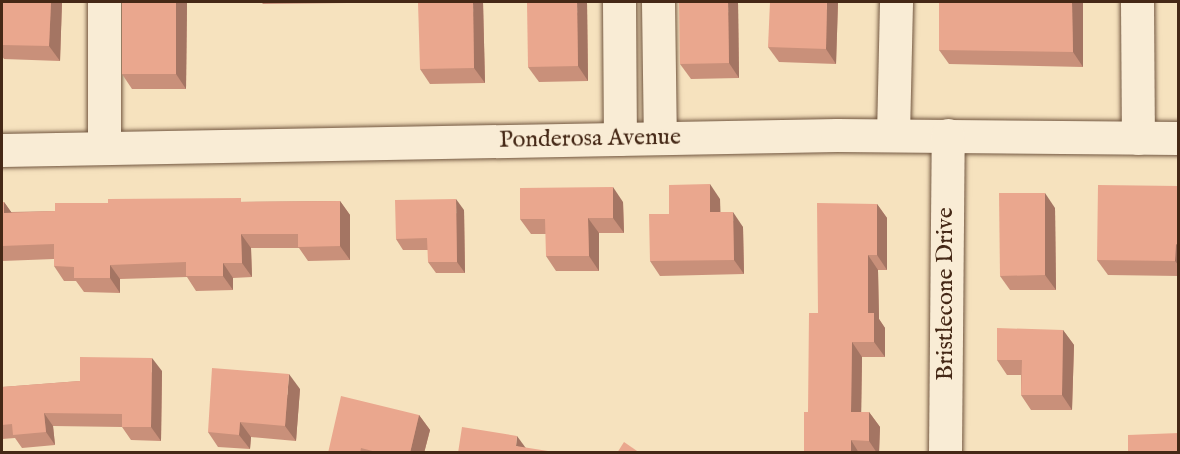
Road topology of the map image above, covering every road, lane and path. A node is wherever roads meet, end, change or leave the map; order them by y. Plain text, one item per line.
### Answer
1 (104, 2) edge
2 (618, 2) edge
3 (658, 2) edge
4 (896, 2) edge
5 (1137, 2) edge
6 (893, 135) junction
7 (948, 135) junction
8 (660, 138) junction
9 (1138, 138) junction
10 (1179, 138) edge
11 (620, 139) junction
12 (104, 148) junction
13 (2, 150) edge
14 (945, 453) edge

1 - 12 street
2 - 11 street
3 - 8 street
4 - 6 street
5 - 9 street
6 - 7 street, Ponderosa Avenue
6 - 8 street, Ponderosa Avenue
7 - 9 street, Ponderosa Avenue
7 - 14 street, Bristlecone Drive
8 - 11 street, Ponderosa Avenue
9 - 10 street, Ponderosa Avenue
11 - 12 street, Ponderosa Avenue
12 - 13 street, Ponderosa Avenue

